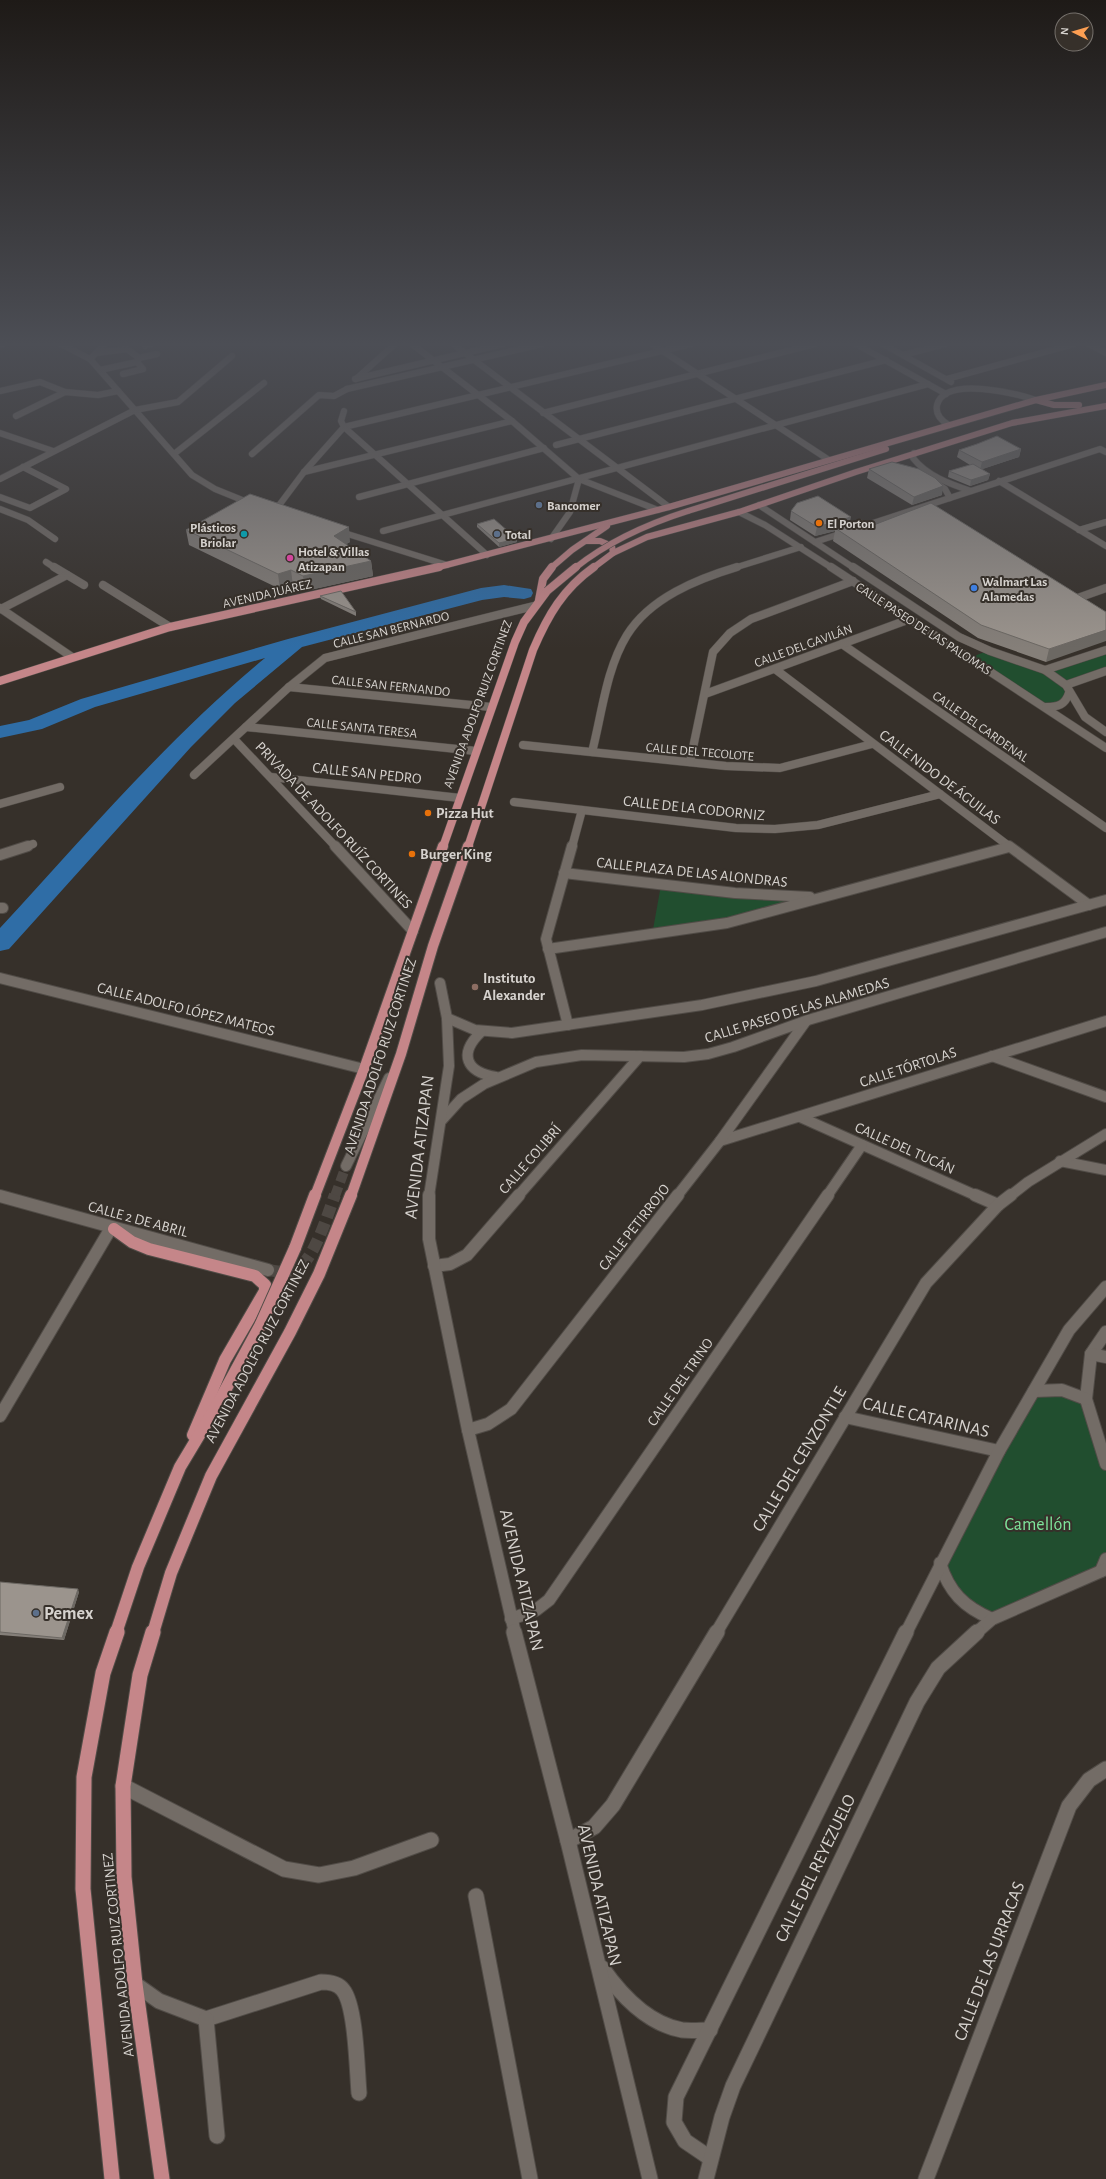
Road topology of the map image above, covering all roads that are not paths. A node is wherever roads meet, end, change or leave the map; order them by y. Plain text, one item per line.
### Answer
1 (37, 446) edge
2 (64, 446) edge
3 (167, 446) edge
4 (184, 446) edge
5 (261, 446) edge
6 (327, 446) edge
7 (365, 446) edge
8 (413, 446) edge
9 (541, 446) edge
10 (587, 446) edge
11 (701, 446) edge
12 (807, 446) edge
13 (880, 446) edge
14 (894, 446) edge
15 (938, 446) edge
16 (544, 448) junction
17 (53, 451) junction
18 (1103, 451) edge
19 (914, 453) junction
20 (174, 454) junction
21 (252, 454) dead end
22 (375, 455) junction
23 (829, 460) junction
24 (880, 464) junction
25 (899, 466) edge
26 (914, 466) junction
27 (23, 467) junction
28 (617, 469) junction
29 (304, 472) junction
30 (856, 472) junction
31 (0, 479) edge
32 (578, 479) junction
33 (999, 481) junction
34 (407, 484) junction
35 (971, 491) junction
36 (359, 496) dead end
37 (0, 497) edge
38 (950, 498) junction
39 (759, 505) junction
40 (930, 505) junction
41 (260, 506) edge
42 (670, 507) junction
43 (0, 508) edge
44 (267, 509) edge
45 (658, 510) junction
46 (939, 511) edge
47 (274, 512) junction
48 (739, 512) junction
49 (282, 514) edge
50 (442, 515) junction
51 (780, 519) junction
52 (612, 522) junction
53 (1106, 522) edge
54 (765, 525) junction
55 (334, 530) edge
56 (1080, 530) junction
57 (383, 532) dead end
58 (55, 539) dead end
59 (551, 539) junction
60 (586, 541) junction
61 (815, 542) junction
62 (1106, 546) edge
63 (801, 547) junction
64 (612, 552) junction
65 (486, 555) junction
66 (46, 562) dead end
67 (447, 565) junction
68 (67, 575) junction
69 (853, 581) junction
70 (84, 585) dead end
71 (103, 585) dead end
72 (1106, 588) edge
73 (1075, 599) edge
74 (537, 603) junction
75 (1, 609) edge
76 (910, 619) junction
77 (170, 627) junction
78 (842, 644) junction
79 (1106, 650) edge
80 (990, 651) junction
81 (72, 657) junction
82 (976, 662) junction
83 (775, 669) junction
84 (1045, 670) junction
85 (1106, 671) edge
86 (0, 681) edge
87 (289, 687) junction
88 (1067, 689) junction
89 (705, 694) junction
90 (491, 707) junction
91 (1046, 707) junction
92 (246, 727) junction
93 (1106, 732) edge
94 (234, 739) junction
95 (872, 744) junction
96 (523, 745) dead end
97 (1106, 748) edge
98 (476, 751) junction
99 (592, 752) junction
100 (690, 762) junction
101 (194, 775) dead end
102 (271, 777) junction
103 (60, 787) dead end
104 (940, 794) junction
105 (460, 798) junction
106 (514, 802) dead end
107 (0, 804) edge
108 (582, 810) junction
109 (1106, 828) edge
110 (33, 844) dead end
111 (1010, 846) junction
112 (0, 855) edge
113 (564, 873) junction
114 (818, 897) junction
115 (1106, 900) edge
116 (1089, 905) junction
117 (413, 931) junction
118 (1106, 932) edge
119 (548, 949) junction
120 (0, 978) edge
121 (440, 983) dead end
122 (447, 1018) junction
123 (806, 1021) junction
124 (1106, 1021) edge
125 (568, 1025) junction
126 (481, 1032) junction
127 (401, 1054) junction
128 (640, 1056) junction
129 (992, 1056) junction
130 (364, 1069) junction
131 (496, 1077) junction
132 (1106, 1097) edge
133 (800, 1117) junction
134 (439, 1125) junction
135 (1106, 1134) edge
136 (720, 1141) junction
137 (862, 1145) junction
138 (1060, 1161) junction
139 (346, 1166) tunnel mouth
140 (1106, 1170) edge
141 (0, 1196) edge
142 (998, 1205) junction
143 (112, 1228) junction
144 (434, 1266) junction
145 (268, 1270) tunnel mouth
146 (1106, 1287) edge
147 (1106, 1332) edge
148 (1091, 1354) junction
149 (1106, 1357) edge
150 (1034, 1391) junction
151 (1086, 1399) junction
152 (0, 1416) edge
153 (845, 1417) junction
154 (468, 1430) junction
155 (999, 1451) junction
156 (1105, 1457) edge
157 (180, 1467) junction
158 (1106, 1559) edge
159 (940, 1563) junction
160 (1103, 1570) edge
161 (511, 1618) junction
162 (992, 1619) junction
163 (1106, 1769) edge
164 (123, 1786) junction
165 (431, 1840) dead end
166 (568, 1842) junction
167 (476, 1896) dead end
168 (596, 1959) junction
169 (135, 1984) junction
170 (206, 2019) junction
171 (710, 2030) junction
172 (359, 2093) dead end
173 (217, 2136) dead end
174 (710, 2158) junction
175 (112, 2179) edge
176 (162, 2179) edge
177 (530, 2179) edge
178 (650, 2179) edge
179 (706, 2179) edge
180 (926, 2179) edge

1 - 17 street
2 - 17 street
3 - 20 street
4 - 20 street
5 - 21 street
6 - 29 street
7 - 22 street
8 - 22 street
9 - 16 street
10 - 28 street
11 - 28 street
12 - 23 street
13 - 23 main road
14 - 74 main road, AVENIDA ADOLFO RUIZ CORTINEZ, bridge
15 - 19 main road
16 - 32 street
16 - 34 street
17 - 27 street
18 - 33 street
19 - 24 main road
19 - 26 street
20 - 41 street
22 - 29 street
22 - 34 street
23 - 42 main road
24 - 25 street
24 - 30 main road
26 - 35 street
26 - 38 street
27 - 31 street
27 - 37 street
28 - 32 street
28 - 42 street
29 - 47 street
30 - 39 main road
30 - 45 main road
32 - 45 street
32 - 50 street
32 - 59 street
33 - 35 street
33 - 56 street
34 - 36 street
34 - 50 street
35 - 38 street
38 - 40 street
39 - 48 main road
39 - 51 street, CALLE PASEO DE LAS PALOMAS
40 - 46 street
40 - 61 street
42 - 45 main road
43 - 58 street
44 - 47 street
45 - 52 main road, AVENIDA JUÁREZ
47 - 49 street
48 - 54 street, CALLE PASEO DE LAS PALOMAS
48 - 64 main road, AVENIDA ADOLFO RUIZ CORTINEZ
50 - 57 street
50 - 65 street
51 - 54 street
51 - 61 street, CALLE PASEO DE LAS PALOMAS
52 - 59 main road, AVENIDA JUÁREZ
52 - 60 main road
53 - 56 street
54 - 63 street, CALLE PASEO DE LAS PALOMAS
55 - 67 street
56 - 62 street
59 - 65 main road, AVENIDA JUÁREZ
60 - 64 main road
60 - 74 main road
61 - 80 street, CALLE PASEO DE LAS PALOMAS
63 - 69 street, CALLE PASEO DE LAS PALOMAS
63 - 99 street
64 - 127 main road, AVENIDA ADOLFO RUIZ CORTINEZ
65 - 67 main road, AVENIDA JUÁREZ
66 - 68 street
67 - 77 main road, AVENIDA JUÁREZ
68 - 70 street
68 - 75 street
69 - 76 street, CALLE PASEO DE LAS PALOMAS
69 - 89 street
71 - 77 street
72 - 73 street
74 - 87 street, CALLE SAN BERNARDO
74 - 90 main road, AVENIDA ADOLFO RUIZ CORTINEZ
75 - 81 street
76 - 78 street, CALLE DEL GAVILÁN
76 - 82 street, CALLE PASEO DE LAS PALOMAS
77 - 81 main road, AVENIDA JUÁREZ
78 - 83 street, CALLE DEL GAVILÁN
78 - 109 street, CALLE DEL CARDENAL
79 - 84 street
80 - 82 street
80 - 84 street, CALLE PASEO DE LAS PALOMAS
81 - 86 main road, AVENIDA JUÁREZ
82 - 91 street, CALLE PASEO DE LAS PALOMAS
83 - 89 street, CALLE DEL GAVILÁN
83 - 95 street, CALLE NIDO DE ÁGUILAS
84 - 88 street, CALLE PASEO DE LAS PALOMAS
85 - 88 street
87 - 90 street, CALLE SAN FERNANDO
87 - 92 street, CALLE SAN BERNARDO
88 - 91 street
88 - 93 street, CALLE PASEO DE LAS PALOMAS
89 - 100 street
90 - 98 main road, AVENIDA ADOLFO RUIZ CORTINEZ
91 - 97 street, CALLE PASEO DE LAS PALOMAS
92 - 94 street, CALLE SAN BERNARDO
92 - 98 street, CALLE SANTA TERESA
94 - 101 street, CALLE SAN BERNARDO
94 - 102 street, PRIVADA DE ADOLFO RUÍZ CORTINES
95 - 100 street, CALLE DEL TECOLOTE
95 - 104 street, CALLE NIDO DE ÁGUILAS
96 - 99 street, CALLE DEL TECOLOTE
98 - 105 main road, AVENIDA ADOLFO RUIZ CORTINEZ
99 - 100 street, CALLE DEL TECOLOTE
102 - 105 street, CALLE SAN PEDRO
102 - 117 street, PRIVADA DE ADOLFO RUÍZ CORTINES
103 - 107 street
104 - 108 street, CALLE DE LA CODORNIZ
104 - 111 street, CALLE NIDO DE ÁGUILAS
105 - 117 main road, AVENIDA ADOLFO RUIZ CORTINEZ
106 - 108 street, CALLE DE LA CODORNIZ
108 - 113 street
110 - 112 street
111 - 114 street, CALLE PLAZA DE LAS ALONDRAS
111 - 116 street, CALLE NIDO DE ÁGUILAS
113 - 114 street, CALLE PLAZA DE LAS ALONDRAS
113 - 119 street
114 - 119 street, CALLE PLAZA DE LAS ALONDRAS
115 - 116 street, CALLE PASEO DE LAS ALAMEDAS
116 - 125 street, CALLE PASEO DE LAS ALAMEDAS
117 - 130 main road, AVENIDA ADOLFO RUIZ CORTINEZ
118 - 123 street, CALLE PASEO DE LAS ALAMEDAS
119 - 125 street
120 - 130 street, CALLE ADOLFO LÓPEZ MATEOS
121 - 122 street, AVENIDA ATIZAPAN
122 - 126 street, CALLE PASEO DE LAS ALAMEDAS
122 - 134 street, AVENIDA ATIZAPAN
123 - 128 street, CALLE PASEO DE LAS ALAMEDAS
123 - 136 street, CALLE PETIRROJO
124 - 129 street, CALLE TÓRTOLAS
125 - 126 street, CALLE PASEO DE LAS ALAMEDAS
126 - 131 street
127 - 139 street
127 - 164 main road, AVENIDA ADOLFO RUIZ CORTINEZ
128 - 131 street, CALLE PASEO DE LAS ALAMEDAS
128 - 144 street, CALLE COLIBRÍ
129 - 132 street
129 - 133 street, CALLE TÓRTOLAS
130 - 157 main road, AVENIDA ADOLFO RUIZ CORTINEZ, bridge
131 - 134 street, CALLE PASEO DE LAS ALAMEDAS
133 - 136 street, CALLE TÓRTOLAS
133 - 137 street, CALLE DEL TUCÁN
134 - 144 street, AVENIDA ATIZAPAN
135 - 138 street, CALLE DEL CENZONTLE
136 - 154 street, CALLE PETIRROJO
137 - 142 street, CALLE DEL TUCÁN
137 - 161 street, CALLE DEL TRINO
138 - 140 street
138 - 142 street, CALLE DEL CENZONTLE
141 - 143 street, CALLE 2 DE ABRIL
142 - 153 street, CALLE DEL CENZONTLE
143 - 145 street, CALLE 2 DE ABRIL
143 - 152 street
143 - 157 main road
144 - 154 street, AVENIDA ATIZAPAN
146 - 150 street
147 - 148 street
148 - 149 street
148 - 151 street
150 - 151 street
150 - 155 street
151 - 156 street
153 - 155 street, CALLE CATARINAS
153 - 166 street, CALLE DEL CENZONTLE
154 - 161 street, AVENIDA ATIZAPAN
155 - 159 street
157 - 175 main road, AVENIDA ADOLFO RUIZ CORTINEZ
158 - 160 street
159 - 162 street
159 - 171 street, CALLE DEL REYEZUELO
160 - 162 street
161 - 166 street, AVENIDA ATIZAPAN
162 - 174 street, CALLE DEL REYEZUELO
163 - 180 street, CALLE DE LAS URRACAS
164 - 165 street
164 - 169 main road, AVENIDA ADOLFO RUIZ CORTINEZ
166 - 168 street, AVENIDA ATIZAPAN
167 - 177 street
168 - 171 street
168 - 178 street, AVENIDA ATIZAPAN
169 - 170 street
169 - 176 main road, AVENIDA ADOLFO RUIZ CORTINEZ
170 - 172 street
170 - 173 street
171 - 174 street, CALLE DEL REYEZUELO
174 - 179 street, CALLE DEL REYEZUELO

